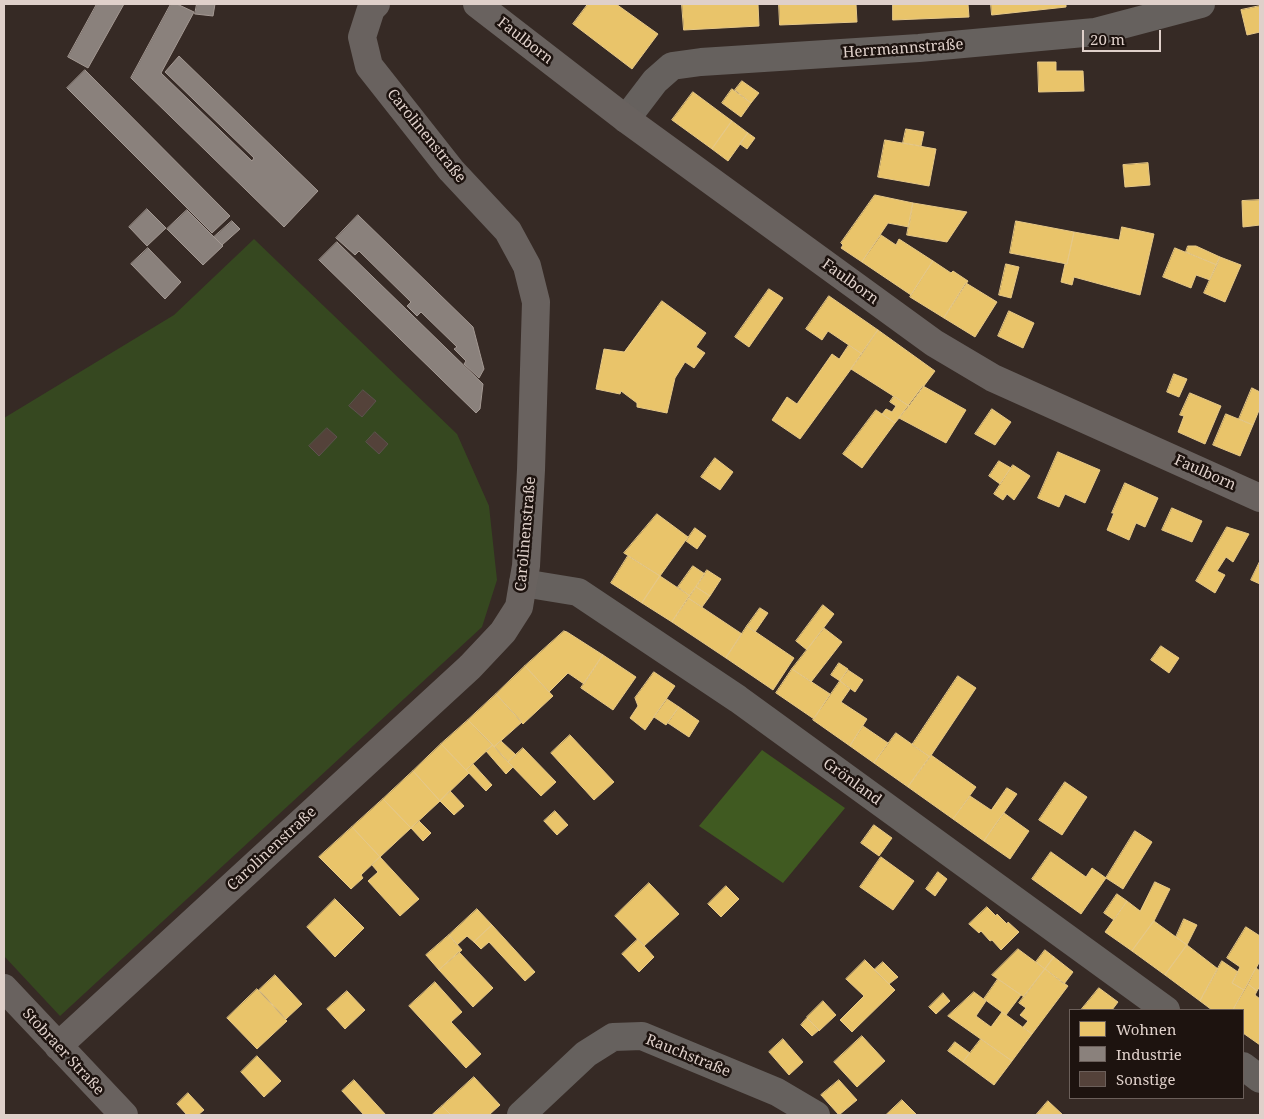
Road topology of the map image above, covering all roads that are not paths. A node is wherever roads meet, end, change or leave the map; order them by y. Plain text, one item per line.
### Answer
1 (376, 4) edge
2 (477, 4) edge
3 (1201, 4) edge
4 (626, 119) junction
5 (1260, 498) edge
6 (523, 583) junction
7 (4, 988) edge
8 (1165, 1009) edge
9 (58, 1046) junction
10 (1244, 1067) edge
11 (1260, 1079) edge
12 (124, 1115) edge
13 (521, 1115) edge
14 (816, 1115) edge

1 - 6 street, Carolinenstraße
2 - 4 street, Faulborn
3 - 4 street, Herrmannstraße
4 - 5 street, Faulborn
6 - 8 street, Grönland
6 - 9 street, Carolinenstraße
7 - 9 street, Stobraer Straße
9 - 12 street, Stobraer Straße
10 - 11 street
13 - 14 street, Rauchstraße

